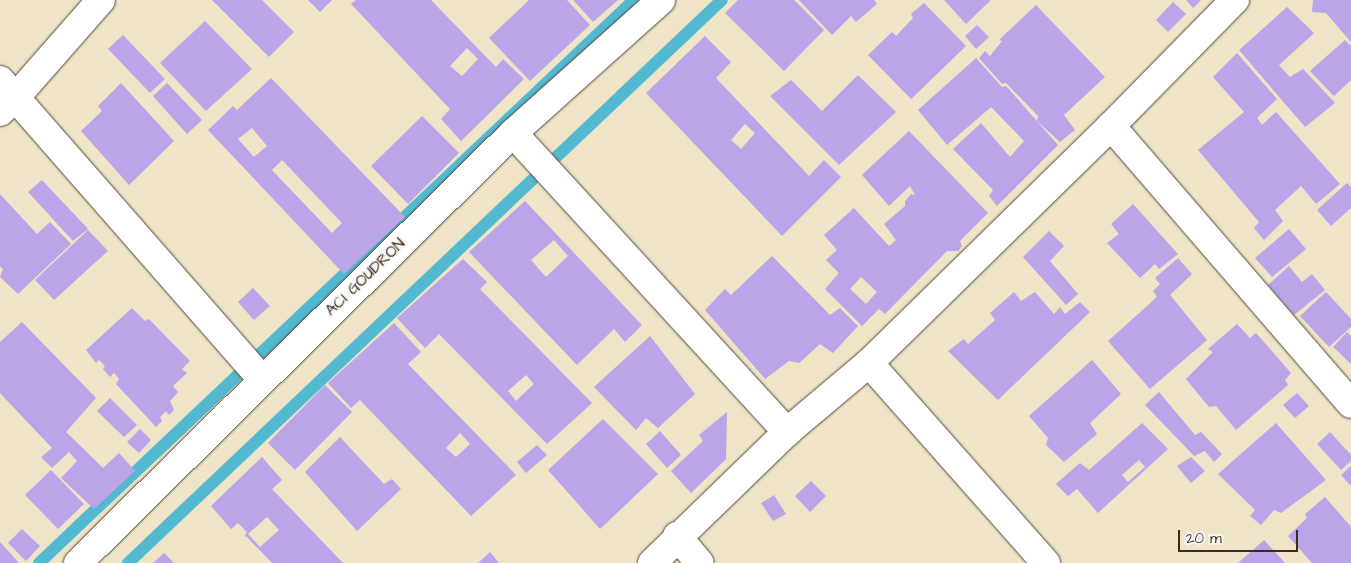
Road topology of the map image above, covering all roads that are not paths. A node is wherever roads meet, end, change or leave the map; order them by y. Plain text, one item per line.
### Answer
1 (101, 0) edge
2 (661, 0) edge
3 (1234, 0) edge
4 (5, 97) edge
5 (1111, 126) junction
6 (513, 133) junction
7 (869, 363) junction
8 (262, 379) junction
9 (1351, 404) edge
10 (787, 432) junction
11 (677, 536) junction
12 (78, 563) edge
13 (652, 563) edge
14 (700, 563) edge
15 (1046, 563) edge

1 - 4 street
2 - 6 street, ACI GOUDRON
3 - 5 street
4 - 8 street
5 - 7 street
5 - 9 street
6 - 8 street, ACI GOUDRON
6 - 10 street
7 - 10 street
7 - 15 street
8 - 12 street, ACI GOUDRON
10 - 11 street
11 - 13 street
11 - 14 street

